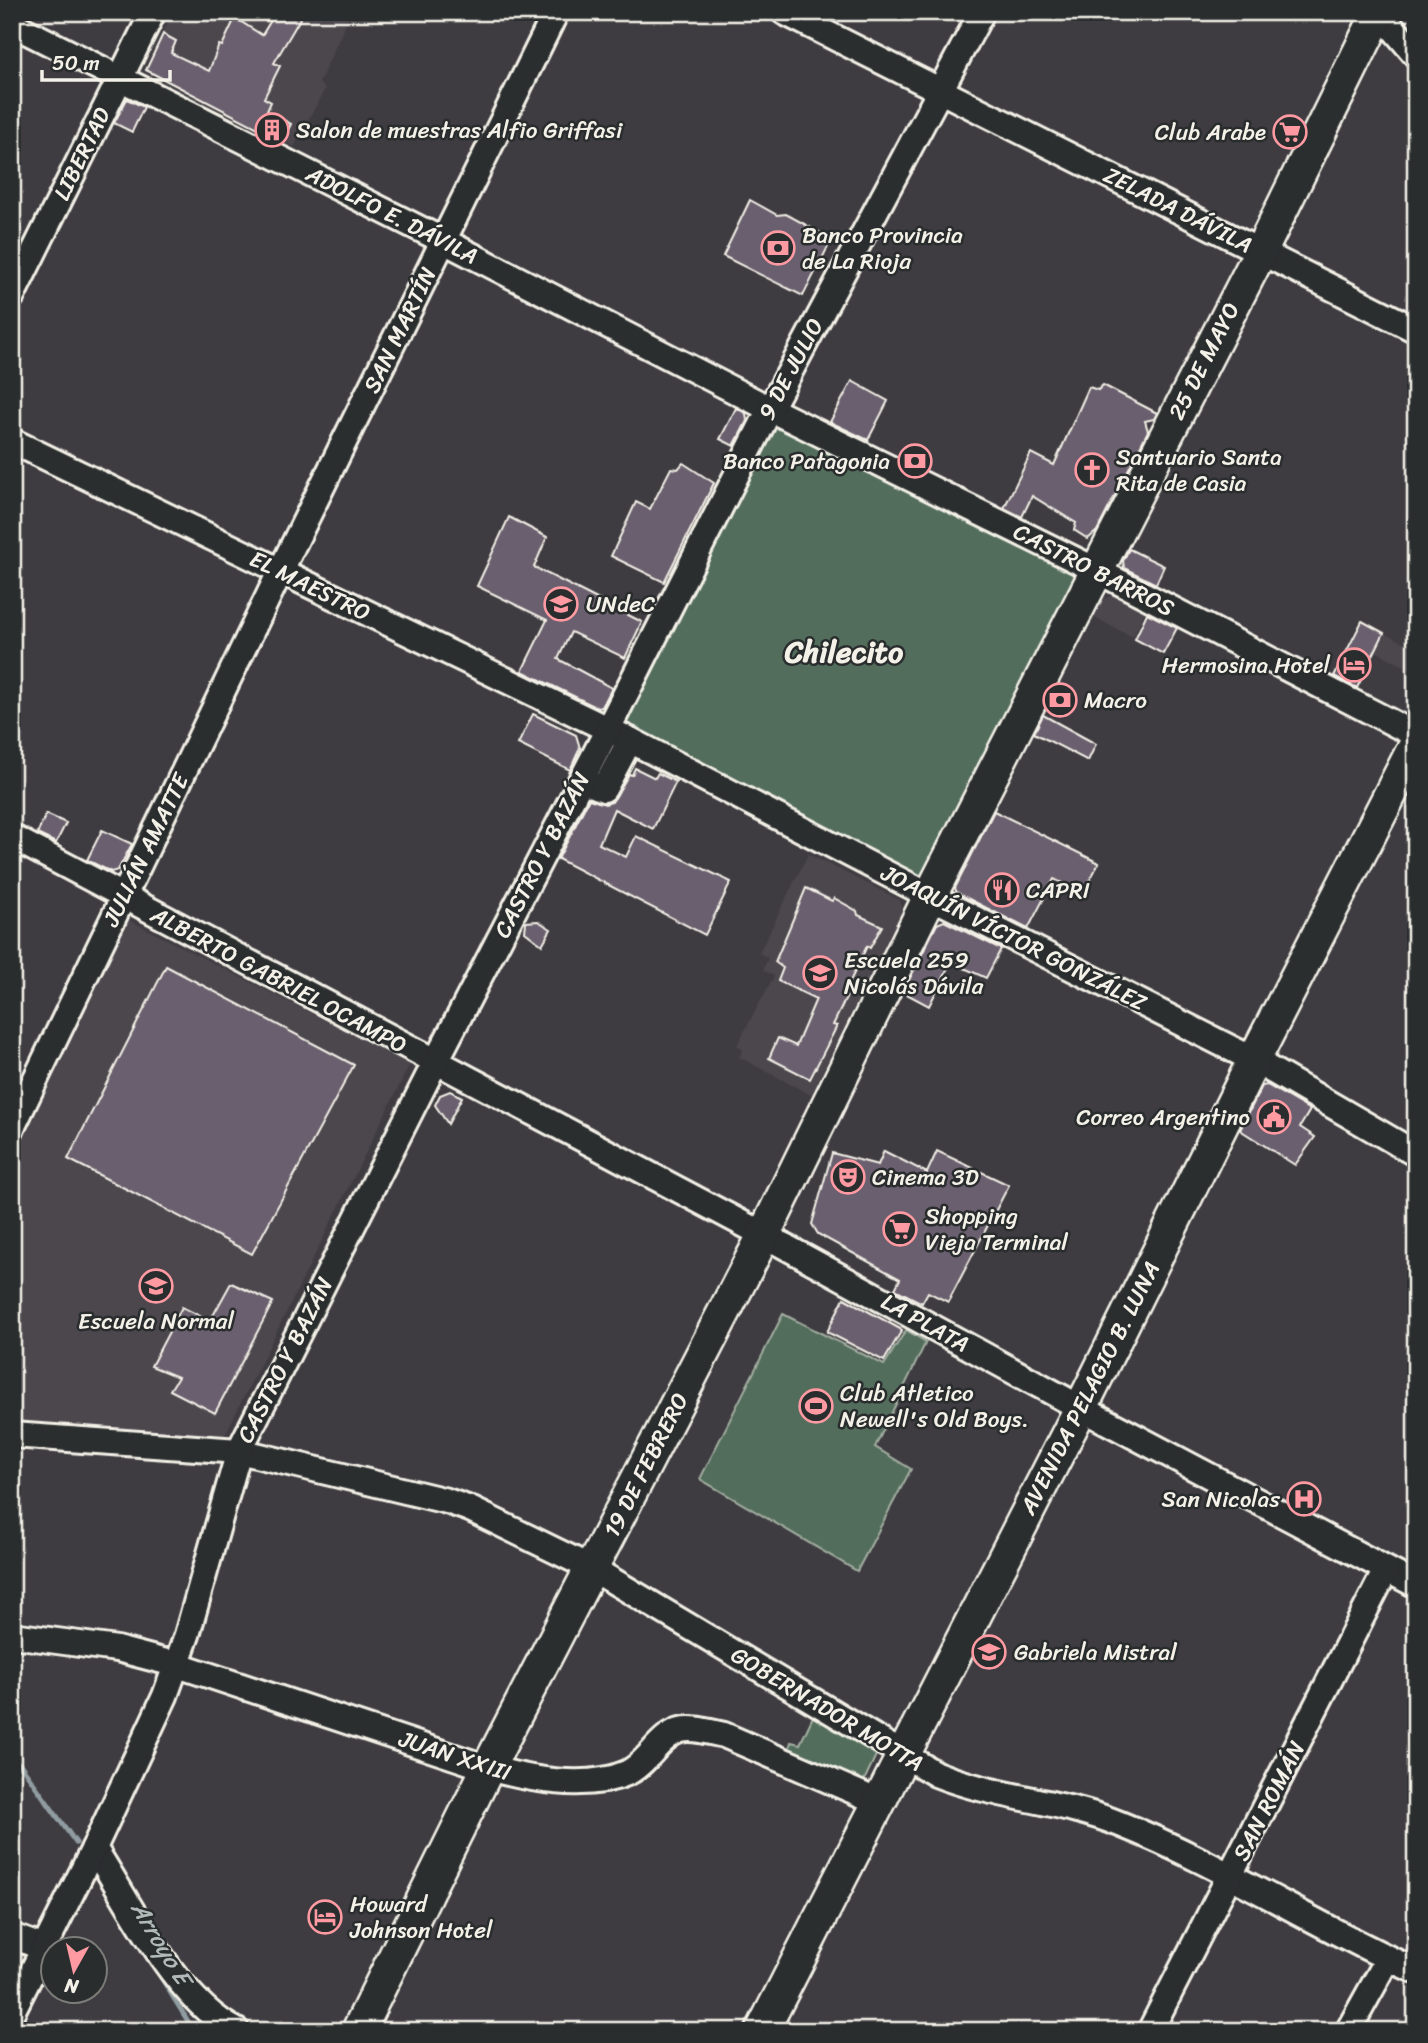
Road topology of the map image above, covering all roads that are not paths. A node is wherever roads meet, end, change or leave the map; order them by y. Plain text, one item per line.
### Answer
1 (153, 12) edge
2 (556, 12) edge
3 (784, 12) edge
4 (982, 12) edge
5 (1379, 12) edge
6 (12, 24) edge
7 (1416, 55) edge
8 (119, 78) junction
9 (940, 91) junction
10 (444, 241) junction
11 (1261, 251) junction
12 (12, 296) edge
13 (1416, 330) edge
14 (770, 409) junction
15 (12, 441) edge
16 (1096, 570) junction
17 (280, 572) junction
18 (619, 735) junction
19 (1416, 735) edge
20 (1416, 744) edge
21 (12, 837) edge
22 (930, 896) junction
23 (124, 897) junction
24 (1254, 1060) junction
25 (435, 1063) junction
26 (12, 1128) edge
27 (1416, 1154) edge
28 (764, 1236) junction
29 (1082, 1408) junction
30 (12, 1435) edge
31 (239, 1451) junction
32 (593, 1569) junction
33 (1386, 1570) junction
34 (1416, 1585) edge
35 (12, 1635) edge
36 (178, 1665) junction
37 (903, 1755) junction
38 (488, 1768) junction
39 (878, 1802) junction
40 (94, 1848) junction
41 (1231, 1876) junction
42 (51, 1934) edge
43 (12, 1936) edge
44 (38, 1946) edge
45 (1388, 1959) junction
46 (38, 1960) edge
47 (1416, 1971) edge
48 (12, 2012) edge
49 (237, 2031) edge
50 (358, 2031) edge
51 (762, 2031) edge
52 (1150, 2031) edge
53 (1348, 2031) edge

1 - 8 street, LIBERTAD
2 - 10 street, SAN MARTÍN
3 - 9 street, ZELADA DÁVILA
4 - 9 street, 9 DE JULIO
5 - 7 street
5 - 11 main road, 25 DE MAYO
6 - 8 street, ADOLFO E. DÁVILA
8 - 10 street, ADOLFO E. DÁVILA
8 - 12 street, LIBERTAD
9 - 11 street, ZELADA DÁVILA
9 - 14 street, 9 DE JULIO
10 - 14 street, ADOLFO E. DÁVILA
10 - 17 street, SAN MARTÍN
11 - 13 street, ZELADA DÁVILA
11 - 16 main road, 25 DE MAYO
14 - 16 street, CASTRO BARROS
14 - 18 street, 9 DE JULIO
15 - 17 street, EL MAESTRO
16 - 19 street, CASTRO BARROS
16 - 22 main road, 25 DE MAYO
17 - 18 street, EL MAESTRO
17 - 23 street, JULIÁN AMATTE
18 - 22 street, JOAQUÍN VÍCTOR GONZÁLEZ
18 - 25 street, CASTRO Y BAZÁN
20 - 24 main road, AVENIDA PELAGIO B. LUNA
21 - 23 street, ALBERTO GABRIEL OCAMPO
22 - 24 street, JOAQUÍN VÍCTOR GONZÁLEZ
22 - 28 main road, 19 DE FEBRERO
23 - 25 street, ALBERTO GABRIEL OCAMPO
23 - 26 street, JULIÁN AMATTE
24 - 27 street, JOAQUÍN VÍCTOR GONZÁLEZ
24 - 29 main road, AVENIDA PELAGIO B. LUNA
25 - 28 street, LA PLATA
25 - 31 street, CASTRO Y BAZÁN
28 - 29 street, LA PLATA
28 - 32 main road, 19 DE FEBRERO
29 - 33 street, LA PLATA
29 - 37 main road, AVENIDA PELAGIO B. LUNA
30 - 31 street, GOBERNADOR MOTTA
31 - 32 street, GOBERNADOR MOTTA
31 - 36 street, CASTRO Y BAZÁN
32 - 37 street, GOBERNADOR MOTTA
32 - 38 main road, 19 DE FEBRERO
33 - 34 street, LA PLATA
33 - 41 street, SAN ROMÁN
35 - 36 street, JUAN XXIII
36 - 38 street, JUAN XXIII
36 - 40 street, CASTRO Y BAZÁN
37 - 39 main road, AVENIDA PELAGIO B. LUNA
37 - 41 street, GOBERNADOR MOTTA
38 - 39 street, JUAN XXIII
38 - 50 main road, 19 DE FEBRERO
39 - 51 main road, AVENIDA PELAGIO B. LUNA
40 - 42 street, CASTRO Y BAZÁN
40 - 49 street
41 - 45 street, GOBERNADOR MOTTA
41 - 52 street, SAN ROMÁN
43 - 44 street
45 - 47 street, GOBERNADOR MOTTA
45 - 53 street
46 - 48 street, CASTRO Y BAZÁN

